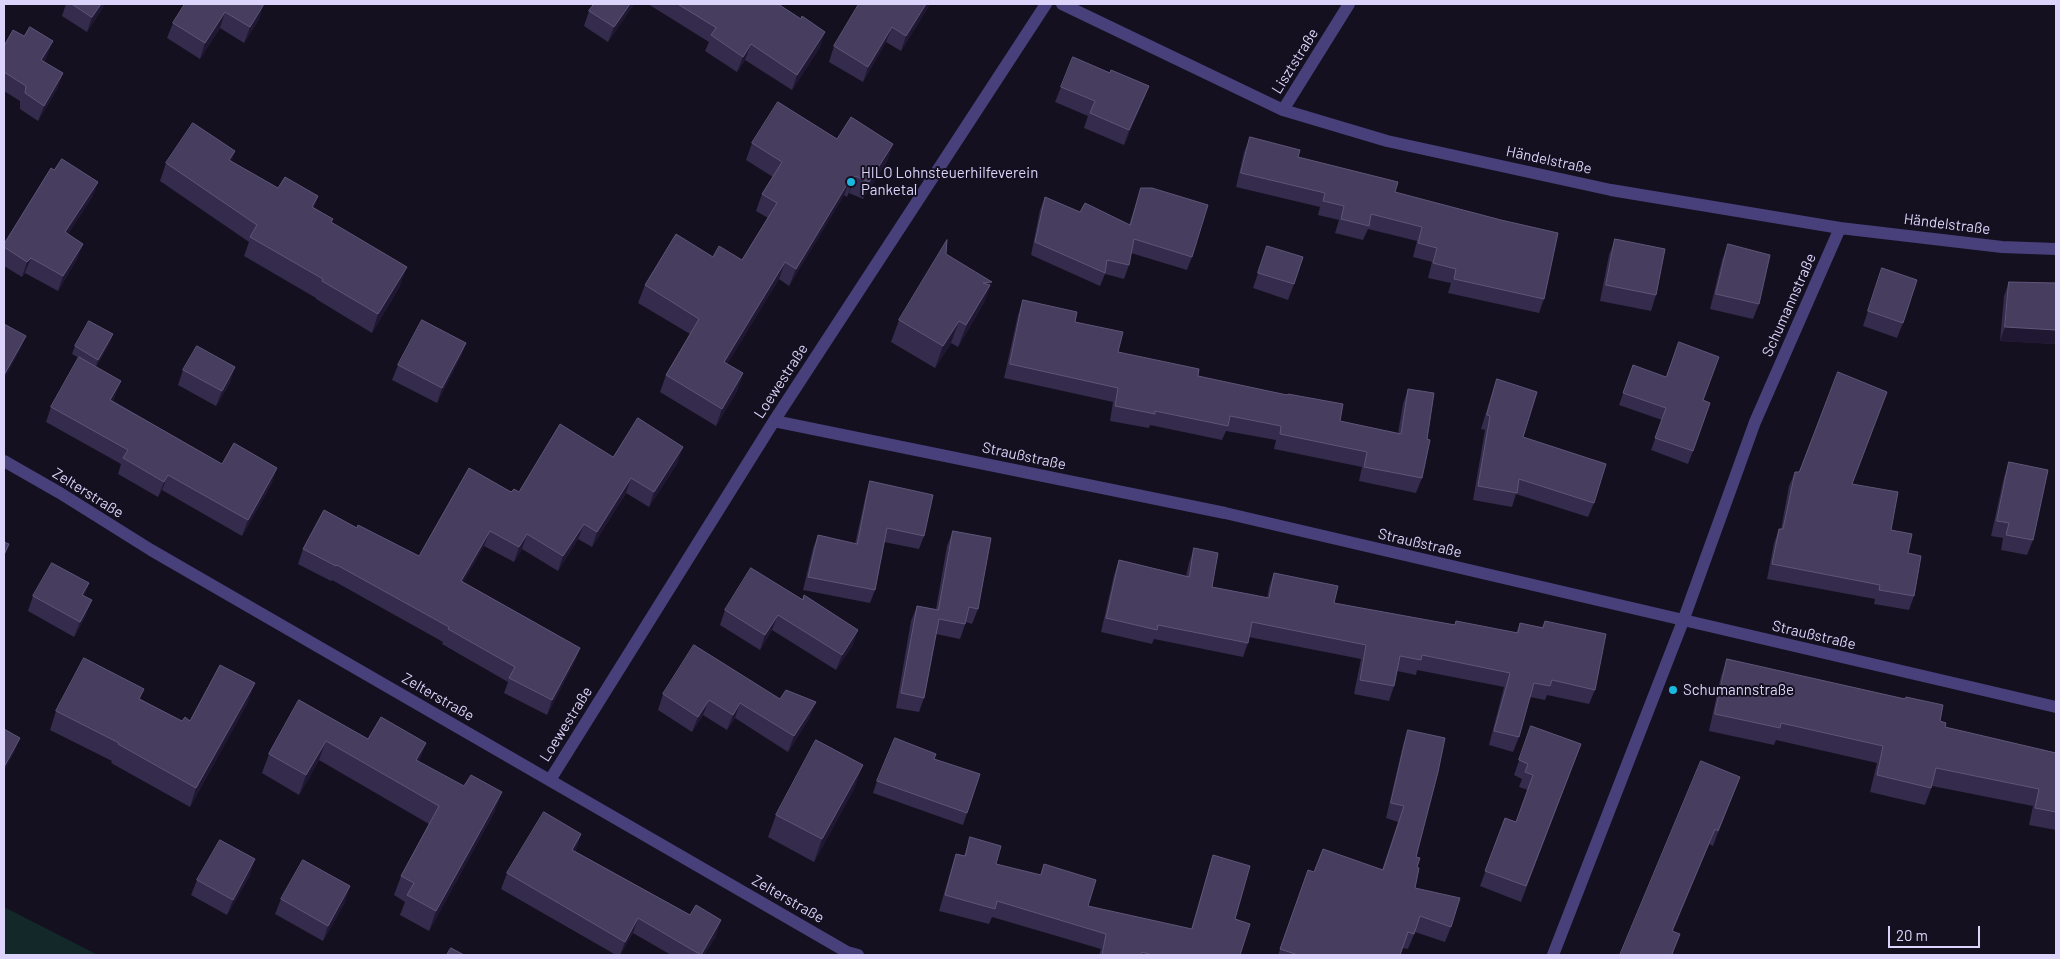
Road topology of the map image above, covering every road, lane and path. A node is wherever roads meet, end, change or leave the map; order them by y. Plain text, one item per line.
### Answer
1 (1046, 4) edge
2 (1062, 4) edge
3 (1349, 4) edge
4 (1283, 110) junction
5 (1840, 228) junction
6 (2056, 249) edge
7 (774, 421) junction
8 (4, 461) edge
9 (1682, 621) junction
10 (2056, 706) edge
11 (550, 780) junction
12 (858, 955) edge
13 (1553, 955) edge

1 - 7 street, Loewestraße
2 - 4 street, Händelstraße
3 - 4 street, Lisztstraße
4 - 5 street, Händelstraße
5 - 6 street, Händelstraße
5 - 9 street, Schumannstraße
7 - 9 street, Straußstraße
7 - 11 street, Loewestraße
8 - 11 street, Zelterstraße
9 - 10 street, Straußstraße
9 - 13 street, Schumannstraße
11 - 12 street, Zelterstraße

